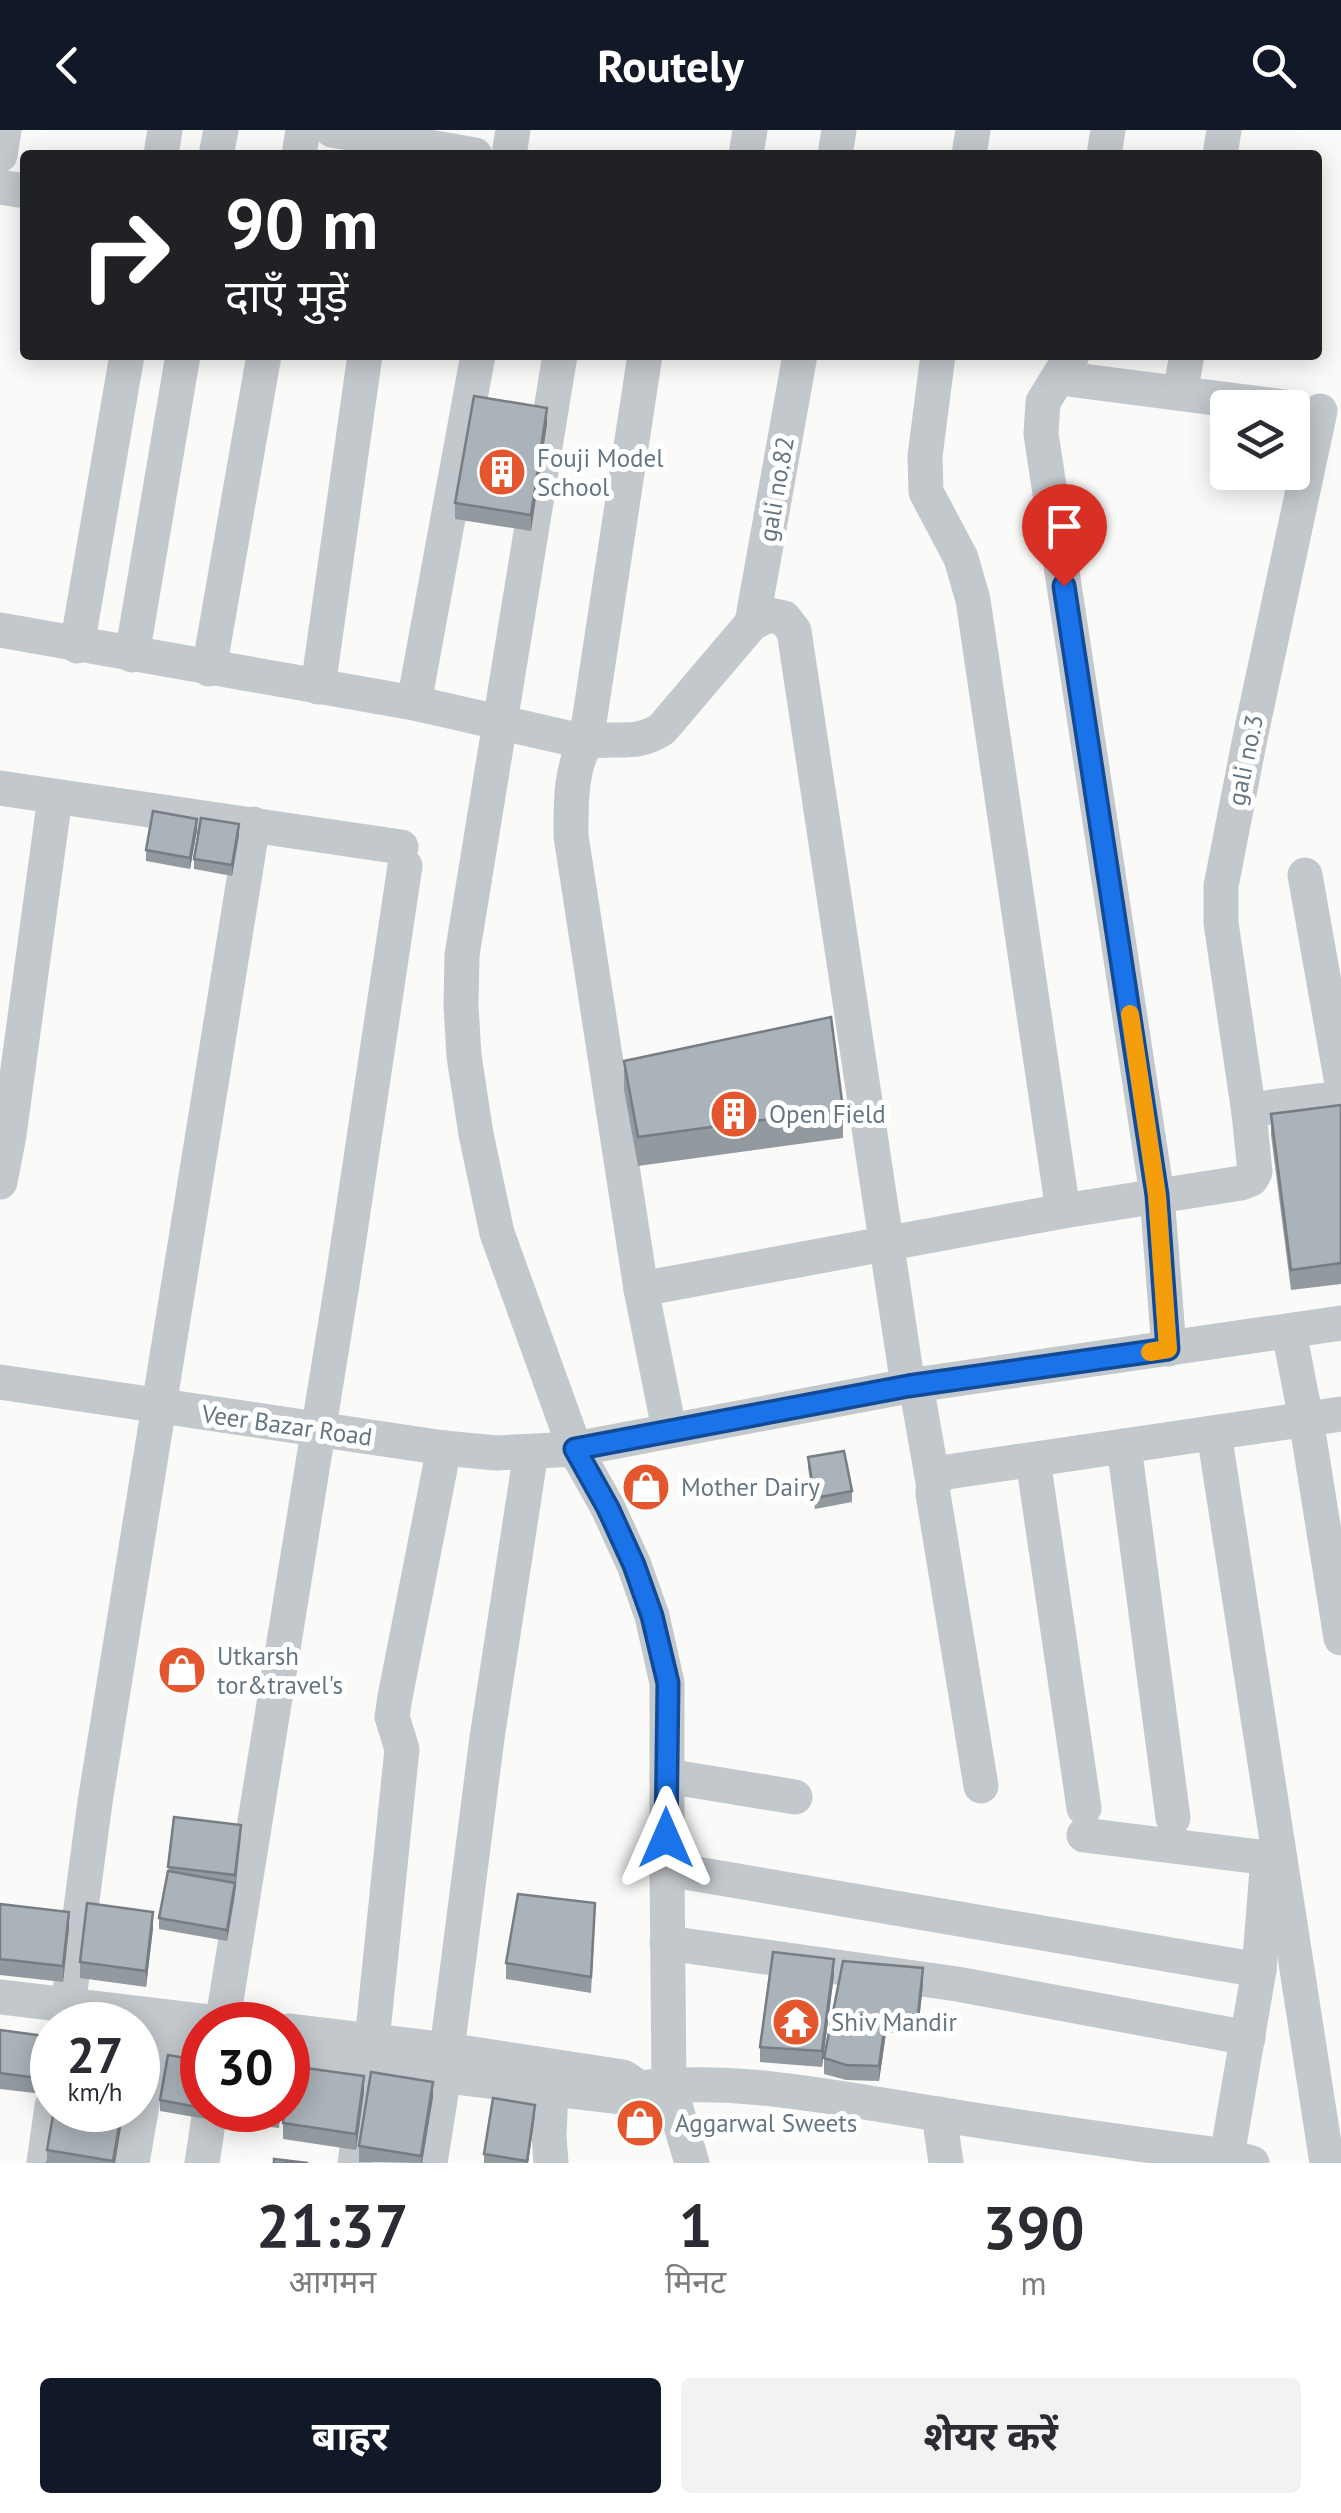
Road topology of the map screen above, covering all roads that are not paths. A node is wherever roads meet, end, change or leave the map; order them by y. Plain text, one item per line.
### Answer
1 (4, 130) edge
2 (332, 130) edge
3 (446, 150) edge
4 (0, 155) edge
5 (126, 360) edge
6 (182, 360) edge
7 (263, 360) edge
8 (364, 360) edge
9 (477, 360) edge
10 (559, 360) edge
11 (645, 360) edge
12 (799, 360) edge
13 (937, 360) edge
14 (1185, 360) edge
15 (1058, 378) edge
16 (1180, 393) junction
17 (1311, 410) edge
18 (752, 623) junction
19 (0, 630) edge
20 (78, 646) junction
21 (132, 655) junction
22 (209, 668) junction
23 (318, 687) junction
24 (414, 703) junction
25 (500, 723) junction
26 (586, 742) junction
27 (0, 788) edge
28 (55, 796) junction
29 (253, 824) junction
30 (1305, 875) dead end
31 (1341, 1078) edge
32 (1341, 1098) edge
33 (1249, 1113) junction
34 (0, 1182) edge
35 (1157, 1195) junction
36 (1063, 1211) junction
37 (888, 1242) junction
38 (641, 1289) junction
39 (1341, 1323) edge
40 (1289, 1332) junction
41 (1168, 1349) junction
42 (0, 1382) edge
43 (912, 1386) junction
44 (158, 1407) junction
45 (1341, 1414) edge
46 (1306, 1419) junction
47 (318, 1429) junction
48 (670, 1429) junction
49 (1214, 1433) junction
50 (1124, 1446) junction
51 (444, 1448) junction
52 (575, 1449) junction
53 (531, 1452) junction
54 (1033, 1460) junction
55 (933, 1482) junction
56 (1341, 1638) edge
57 (667, 1776) junction
58 (980, 1786) dead end
59 (795, 1797) dead end
60 (1173, 1818) dead end
61 (666, 1869) junction
62 (668, 1943) junction
63 (1259, 1970) junction
64 (0, 1998) edge
65 (62, 2002) edge
66 (225, 2002) edge
67 (30, 2008) edge
68 (30, 2018) edge
69 (0, 2020) edge
70 (310, 2037) edge
71 (1248, 2038) junction
72 (370, 2054) junction
73 (310, 2056) edge
74 (445, 2063) junction
75 (654, 2086) junction
76 (552, 2090) junction
77 (939, 2114) junction
78 (48, 2132) edge
79 (136, 2132) edge
80 (207, 2132) edge
81 (1052, 2147) edge
82 (1139, 2154) edge
83 (1236, 2161) edge
84 (44, 2163) edge
85 (132, 2163) edge
86 (202, 2163) edge
87 (355, 2163) edge
88 (430, 2163) edge
89 (551, 2163) edge
90 (692, 2163) edge
91 (946, 2163) edge
92 (1327, 2163) edge

1 - 4 street
2 - 3 street
5 - 20 street
6 - 21 street
7 - 22 street
8 - 23 street
9 - 24 street
10 - 25 street
11 - 26 street
12 - 18 street, gali no.82
13 - 36 street
14 - 16 street
15 - 16 street
15 - 35 street
16 - 17 street
17 - 33 street, gali no.3
18 - 26 street
18 - 37 street
19 - 20 street
20 - 21 street
21 - 22 street
22 - 23 street
23 - 24 street
24 - 25 street
25 - 26 street
25 - 52 street
26 - 38 street
27 - 28 street
28 - 29 street
28 - 34 street
29 - 44 street
29 - 47 street
30 - 31 street
32 - 33 street
33 - 35 street, gali no.3
35 - 36 street
35 - 41 street
36 - 37 street
37 - 38 street
37 - 43 street
38 - 48 street
39 - 40 street, Veer Bazar Road
40 - 41 street, Veer Bazar Road
40 - 46 street
41 - 43 street, Veer Bazar Road
42 - 44 street, Veer Bazar Road
43 - 48 street, Veer Bazar Road
43 - 55 street
44 - 47 street, Veer Bazar Road
44 - 65 street
45 - 46 street
46 - 49 street
46 - 56 street
47 - 51 street, Veer Bazar Road
47 - 66 street
48 - 52 street, Veer Bazar Road
49 - 50 street
49 - 92 street
50 - 54 street
50 - 60 street
51 - 53 street, Veer Bazar Road
51 - 72 street
52 - 53 street, Veer Bazar Road
52 - 57 street
53 - 74 street
54 - 55 street
54 - 63 street
55 - 58 street
57 - 59 street
57 - 61 street
61 - 62 street
61 - 63 street
62 - 71 street
62 - 75 street
63 - 71 street
64 - 67 street
68 - 69 street
70 - 72 street
71 - 83 street
72 - 73 street
72 - 74 street
72 - 87 street
74 - 75 street
74 - 76 street
74 - 88 street
75 - 76 street
75 - 77 street
75 - 90 street
76 - 89 street
77 - 81 street
77 - 91 street
78 - 84 street
79 - 85 street
80 - 86 street
81 - 82 street
82 - 83 street

